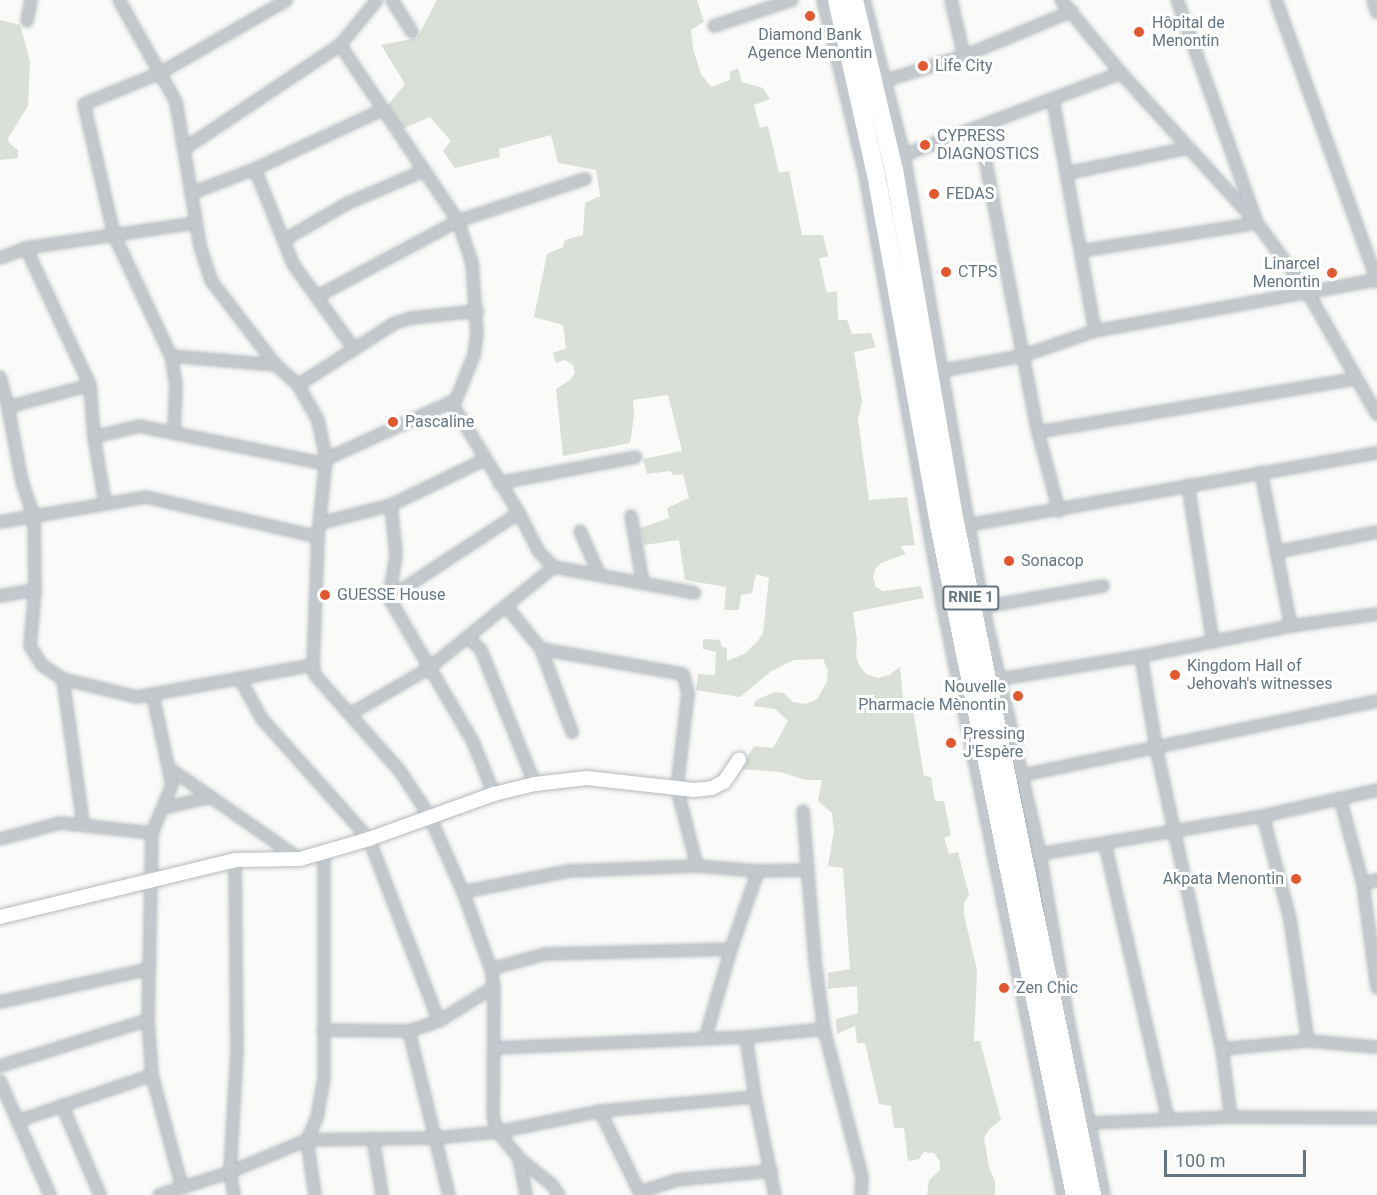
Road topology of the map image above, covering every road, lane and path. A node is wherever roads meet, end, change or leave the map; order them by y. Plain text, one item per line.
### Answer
1 (31, 0) edge
2 (119, 0) edge
3 (287, 0) edge
4 (377, 0) edge
5 (392, 0) edge
6 (792, 0) edge
7 (823, 0) edge
8 (837, 0) edge
9 (854, 0) edge
10 (864, 0) edge
11 (951, 0) edge
12 (1061, 0) edge
13 (1177, 0) edge
14 (1276, 0) edge
15 (1373, 0) edge
16 (1072, 11) junction
17 (1377, 12) edge
18 (27, 21) dead end
19 (714, 26) dead end
20 (412, 32) dead end
21 (340, 45) junction
22 (964, 56) junction
23 (160, 73) junction
24 (1121, 73) junction
25 (884, 81) junction
26 (1053, 100) junction
27 (382, 110) junction
28 (978, 128) junction
29 (1188, 148) junction
30 (184, 149) junction
31 (904, 155) junction
32 (255, 169) junction
33 (423, 171) junction
34 (1068, 173) junction
35 (585, 179) dead end
36 (192, 193) junction
37 (458, 221) junction
38 (196, 223) junction
39 (1257, 223) junction
40 (114, 235) junction
41 (284, 240) junction
42 (26, 248) junction
43 (1081, 251) junction
44 (0, 258) edge
45 (1377, 280) edge
46 (1307, 291) junction
47 (318, 296) junction
48 (478, 311) junction
49 (1095, 331) junction
50 (354, 349) junction
51 (171, 356) junction
52 (1023, 356) junction
53 (276, 365) junction
54 (940, 371) junction
55 (0, 377) edge
56 (1356, 379) junction
57 (90, 385) junction
58 (298, 385) junction
59 (451, 402) junction
60 (8, 407) junction
61 (1377, 414) edge
62 (174, 432) junction
63 (1038, 432) junction
64 (94, 437) junction
65 (1377, 453) edge
66 (636, 457) dead end
67 (486, 459) junction
68 (326, 462) junction
69 (1261, 472) junction
70 (500, 483) junction
71 (1188, 485) junction
72 (105, 503) junction
73 (391, 505) junction
74 (1059, 511) junction
75 (519, 513) junction
76 (34, 516) junction
77 (631, 516) dead end
78 (0, 522) edge
79 (321, 523) junction
80 (968, 525) junction
81 (580, 531) dead end
82 (1377, 532) edge
83 (318, 537) junction
84 (1276, 552) junction
85 (554, 567) junction
86 (600, 576) junction
87 (643, 583) junction
88 (1103, 586) dead end
89 (35, 590) junction
90 (695, 592) dead end
91 (0, 596) edge
92 (389, 598) junction
93 (506, 606) junction
94 (983, 608) junction
95 (1377, 614) edge
96 (1291, 626) junction
97 (468, 637) junction
98 (1213, 642) junction
99 (541, 650) junction
100 (1141, 656) junction
101 (313, 665) junction
102 (428, 669) junction
103 (63, 679) junction
104 (240, 679) junction
105 (1000, 679) junction
106 (153, 696) junction
107 (1377, 701) edge
108 (350, 714) junction
109 (572, 732) dead end
110 (1156, 747) junction
111 (739, 760) dead end
112 (169, 768) junction
113 (1023, 775) junction
114 (535, 784) junction
115 (677, 788) junction
116 (1377, 790) edge
117 (495, 794) junction
118 (211, 797) junction
119 (1340, 798) junction
120 (163, 808) junction
121 (803, 811) dead end
122 (1263, 816) junction
123 (430, 817) junction
124 (83, 824) junction
125 (1174, 832) junction
126 (152, 833) junction
127 (0, 839) edge
128 (369, 839) junction
129 (1105, 844) junction
130 (324, 852) junction
131 (1040, 854) junction
132 (300, 859) junction
133 (235, 860) junction
134 (697, 866) junction
135 (808, 870) junction
136 (758, 871) junction
137 (150, 879) junction
138 (1377, 880) edge
139 (1363, 884) junction
140 (463, 892) junction
141 (0, 917) edge
142 (731, 949) junction
143 (149, 969) junction
144 (491, 969) junction
145 (494, 987) junction
146 (1377, 988) edge
147 (0, 1002) edge
148 (148, 1020) junction
149 (439, 1022) junction
150 (824, 1029) junction
151 (323, 1030) junction
152 (408, 1031) junction
153 (746, 1037) junction
154 (705, 1039) junction
155 (1308, 1041) junction
156 (1377, 1047) edge
157 (494, 1048) junction
158 (1222, 1049) junction
159 (0, 1066) edge
160 (152, 1075) junction
161 (0, 1081) edge
162 (755, 1097) junction
163 (62, 1105) junction
164 (600, 1111) junction
165 (1231, 1117) junction
166 (1168, 1118) junction
167 (1377, 1118) edge
168 (18, 1121) junction
169 (1090, 1123) junction
170 (498, 1132) junction
171 (373, 1138) junction
172 (435, 1138) junction
173 (307, 1140) junction
174 (519, 1158) junction
175 (772, 1171) junction
176 (230, 1172) junction
177 (182, 1187) junction
178 (640, 1194) edge
179 (50, 1195) edge
180 (100, 1195) edge
181 (159, 1195) edge
182 (234, 1195) edge
183 (315, 1195) edge
184 (382, 1195) edge
185 (449, 1195) edge
186 (525, 1195) edge
187 (559, 1195) edge
188 (775, 1195) edge
189 (861, 1195) edge
190 (1063, 1195) edge
191 (1075, 1195) edge
192 (1092, 1195) edge
193 (1104, 1195) edge

1 - 18 street
2 - 23 street
3 - 23 street
4 - 21 street
5 - 20 street
6 - 19 street
7 - 190 street
8 - 191 highway, RNIE 1
9 - 192 highway, RNIE 1
10 - 25 street
11 - 22 street
12 - 16 street
13 - 39 street
14 - 45 street
15 - 17 street
16 - 22 street
16 - 24 street
21 - 27 street
21 - 30 street
22 - 25 street
23 - 30 street
23 - 40 street
24 - 26 street
24 - 29 street
25 - 31 street
26 - 28 street
26 - 34 street
27 - 32 street
27 - 33 street
28 - 31 street
28 - 52 street
29 - 34 street
29 - 39 street
30 - 36 street
31 - 54 street
32 - 36 street
32 - 41 street
33 - 37 street
33 - 41 street
34 - 43 street
35 - 37 street
36 - 38 street
37 - 47 street
37 - 48 street
38 - 40 street
38 - 53 street
39 - 43 street
39 - 46 street
40 - 42 street
40 - 51 street
41 - 47 street
42 - 44 street
42 - 57 street
43 - 49 street
45 - 46 street
46 - 49 street
46 - 56 street
47 - 50 street
48 - 50 street
48 - 59 street
49 - 52 street
50 - 58 street
51 - 53 street
51 - 62 street
52 - 54 street
52 - 63 street
53 - 58 street
54 - 80 street
55 - 60 street
56 - 61 street
56 - 63 street
57 - 60 street
57 - 64 street
58 - 68 street
59 - 67 street
59 - 68 street
60 - 76 street
62 - 64 street
62 - 68 street
63 - 74 street
64 - 72 street
65 - 69 street
66 - 70 street
67 - 70 street
67 - 73 street
68 - 79 street
69 - 71 street
69 - 84 street
70 - 75 street
71 - 74 street
71 - 98 street
72 - 76 street
72 - 83 street
73 - 79 street
73 - 92 street
74 - 80 street
75 - 85 street
75 - 92 street
76 - 78 street
76 - 89 street
77 - 87 street
79 - 83 street
80 - 94 street
81 - 86 street
82 - 84 street
83 - 101 street
84 - 96 street
85 - 86 street
85 - 93 street
86 - 87 street
87 - 90 street
88 - 94 street
89 - 91 street
89 - 103 street
92 - 102 street
93 - 97 street
93 - 99 street
94 - 105 street
95 - 96 street
96 - 98 street
97 - 102 street
97 - 114 street
98 - 100 street
99 - 109 street
99 - 115 street
100 - 105 street
100 - 110 street
101 - 104 street
101 - 108 street
102 - 108 street
102 - 117 street
103 - 106 street
103 - 124 street
104 - 106 street
104 - 128 street
105 - 113 street
106 - 112 street
107 - 110 street
108 - 123 street
110 - 113 street
110 - 125 street
111 - 115 street
112 - 118 street
112 - 120 street
113 - 131 street
114 - 115 street
114 - 117 street
115 - 134 street
116 - 119 street
117 - 123 street
118 - 120 street
118 - 132 street
119 - 122 street
119 - 139 street
120 - 126 street
121 - 135 street
122 - 125 street
122 - 155 street
123 - 128 street
123 - 140 street
124 - 126 street
124 - 127 street
125 - 129 street
125 - 158 street
126 - 137 street
128 - 130 street
128 - 149 street
129 - 131 street
129 - 166 street
130 - 132 street
130 - 151 street
131 - 169 street
132 - 133 street
133 - 137 street
133 - 176 street
134 - 136 street
134 - 140 street
135 - 136 street
135 - 150 street
136 - 142 street
137 - 141 street
137 - 143 street
138 - 139 street
139 - 146 street
140 - 144 street
142 - 144 street
142 - 154 street
143 - 147 street
143 - 148 street
144 - 145 street
145 - 149 street
145 - 157 street
148 - 159 street
148 - 160 street
149 - 152 street
150 - 153 street
150 - 189 street
151 - 152 street
151 - 173 street
152 - 172 street
153 - 154 street
153 - 162 street
154 - 157 street
155 - 156 street
155 - 158 street
157 - 170 street
158 - 165 street
160 - 163 street
160 - 177 street
161 - 168 street
162 - 164 street
162 - 175 street
163 - 168 street
163 - 180 street
164 - 170 street
164 - 178 street
165 - 166 street
165 - 167 street
166 - 169 street
168 - 179 street
169 - 193 street
170 - 172 street
170 - 174 street
171 - 172 street
171 - 173 street
171 - 184 street
172 - 185 street
173 - 176 street
173 - 183 street
174 - 186 street
174 - 187 street
175 - 178 street
175 - 188 street
176 - 177 street
176 - 182 street
177 - 181 street

